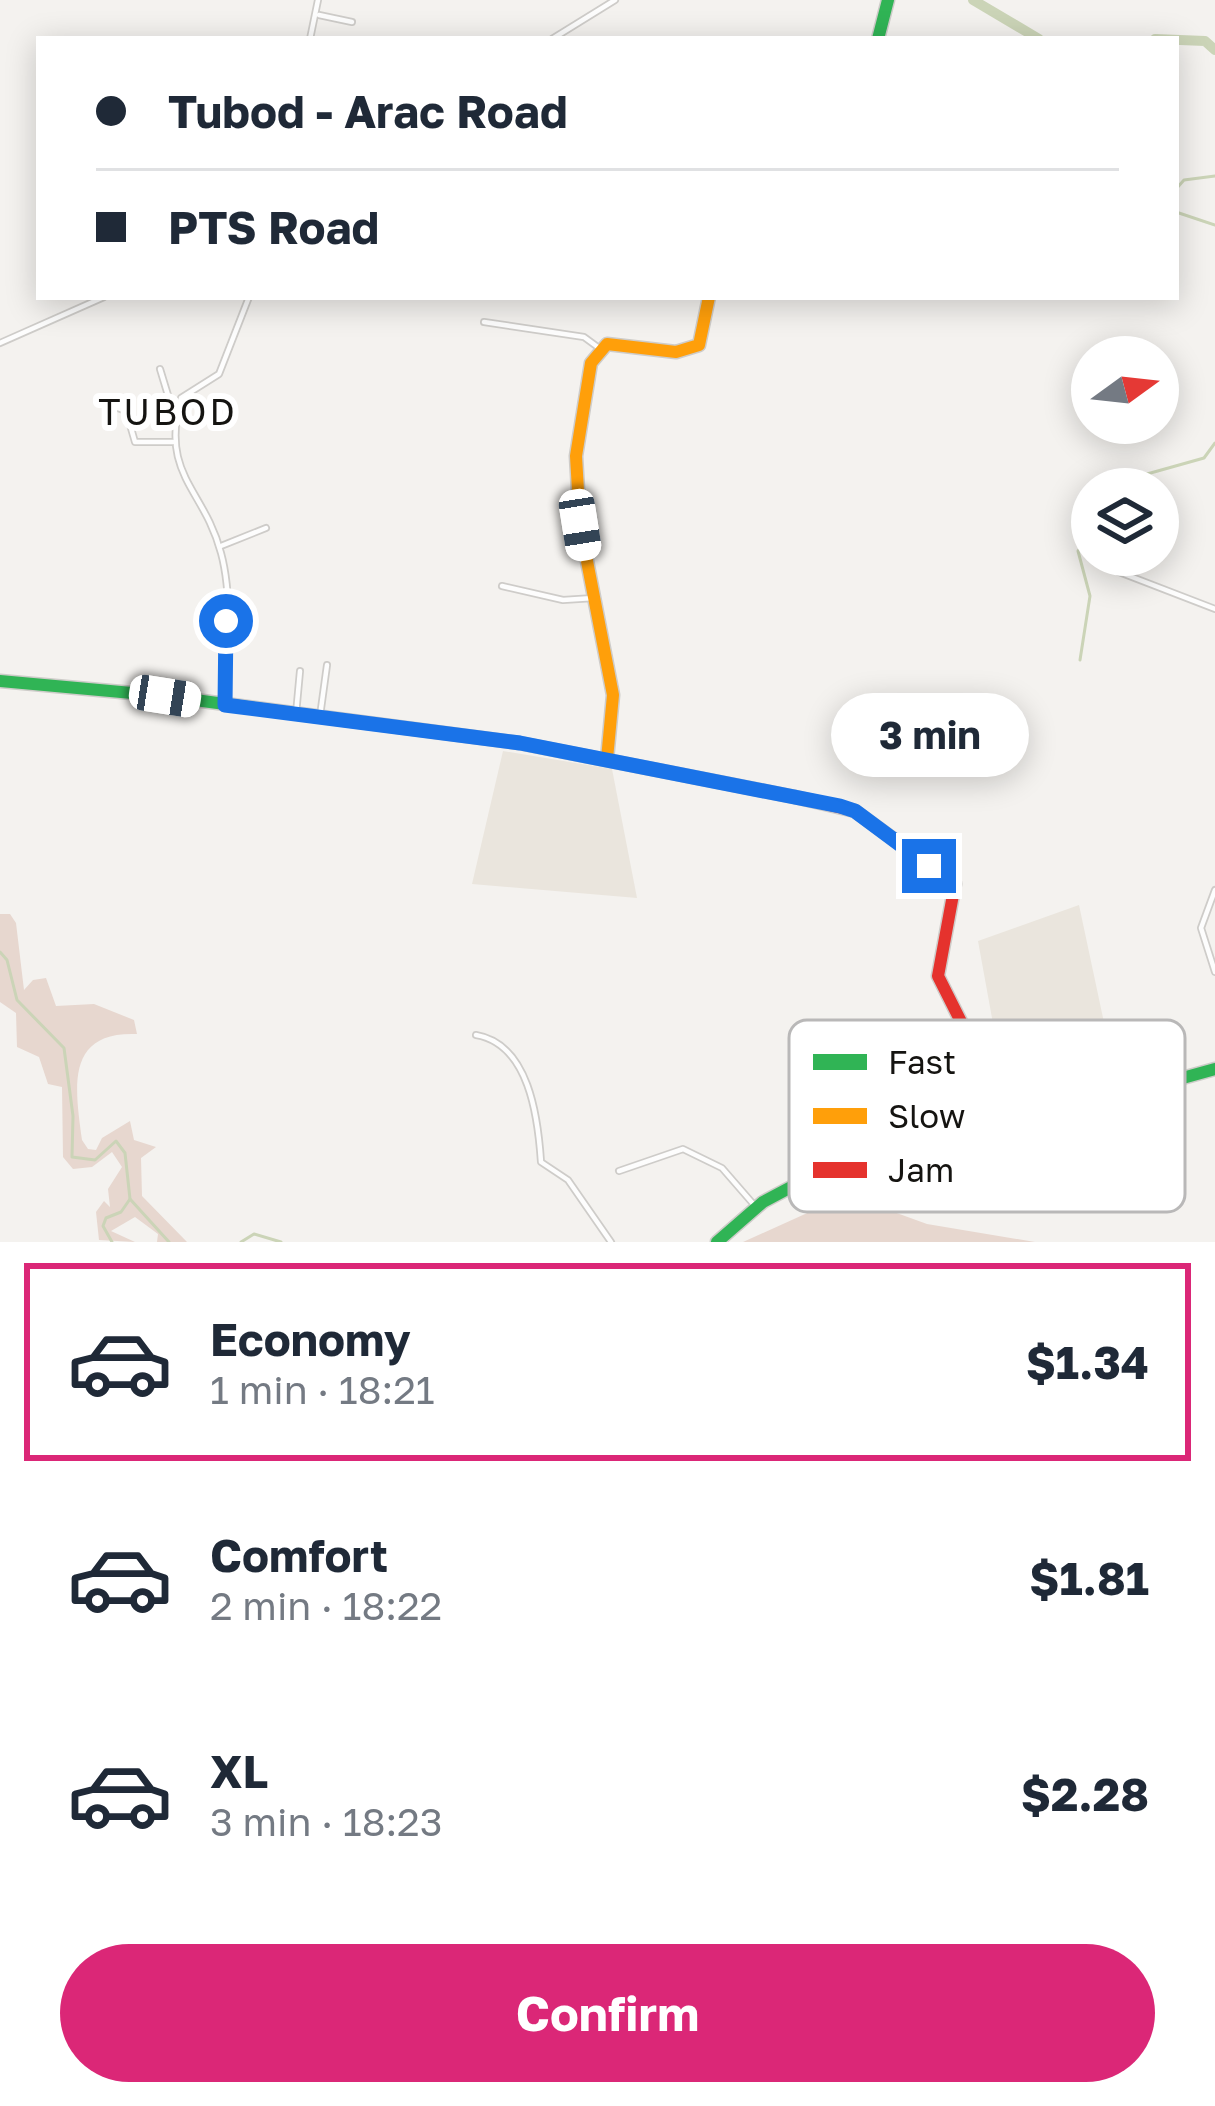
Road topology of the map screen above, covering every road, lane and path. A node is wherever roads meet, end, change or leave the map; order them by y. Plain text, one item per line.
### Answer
1 (318, 0) edge
2 (615, 0) edge
3 (888, 0) edge
4 (319, 15) junction
5 (352, 22) dead end
6 (311, 36) edge
7 (557, 36) edge
8 (879, 36) edge
9 (97, 300) edge
10 (248, 300) edge
11 (709, 300) edge
12 (484, 322) dead end
13 (0, 343) edge
14 (599, 348) junction
15 (160, 369) dead end
16 (112, 406) dead end
17 (176, 421) junction
18 (173, 442) junction
19 (266, 528) dead end
20 (219, 547) junction
21 (1129, 576) edge
22 (502, 586) dead end
23 (594, 598) junction
24 (1215, 609) edge
25 (327, 665) dead end
26 (299, 671) dead end
27 (0, 681) edge
28 (225, 705) junction
29 (296, 714) junction
30 (320, 716) junction
31 (607, 759) junction
32 (1215, 890) edge
33 (1215, 972) edge
34 (960, 1020) edge
35 (476, 1035) dead end
36 (1215, 1069) edge
37 (1185, 1077) edge
38 (620, 1171) dead end
39 (789, 1189) edge
40 (756, 1207) junction
41 (611, 1242) edge
42 (717, 1242) edge

1 - 4 street
2 - 7 street
3 - 8 main road
4 - 5 street
4 - 6 street
9 - 13 street
10 - 17 street
11 - 14 main road
12 - 14 street
14 - 23 main road
15 - 17 street
16 - 18 street
17 - 18 street
18 - 20 street
19 - 20 street
20 - 28 street
21 - 24 street
22 - 23 street
23 - 31 main road
25 - 30 street
26 - 29 street
27 - 28 main road
28 - 29 main road
29 - 30 main road
30 - 31 main road
31 - 34 main road
32 - 33 street
35 - 41 street
36 - 37 main road
38 - 40 street
39 - 40 main road
40 - 42 main road

